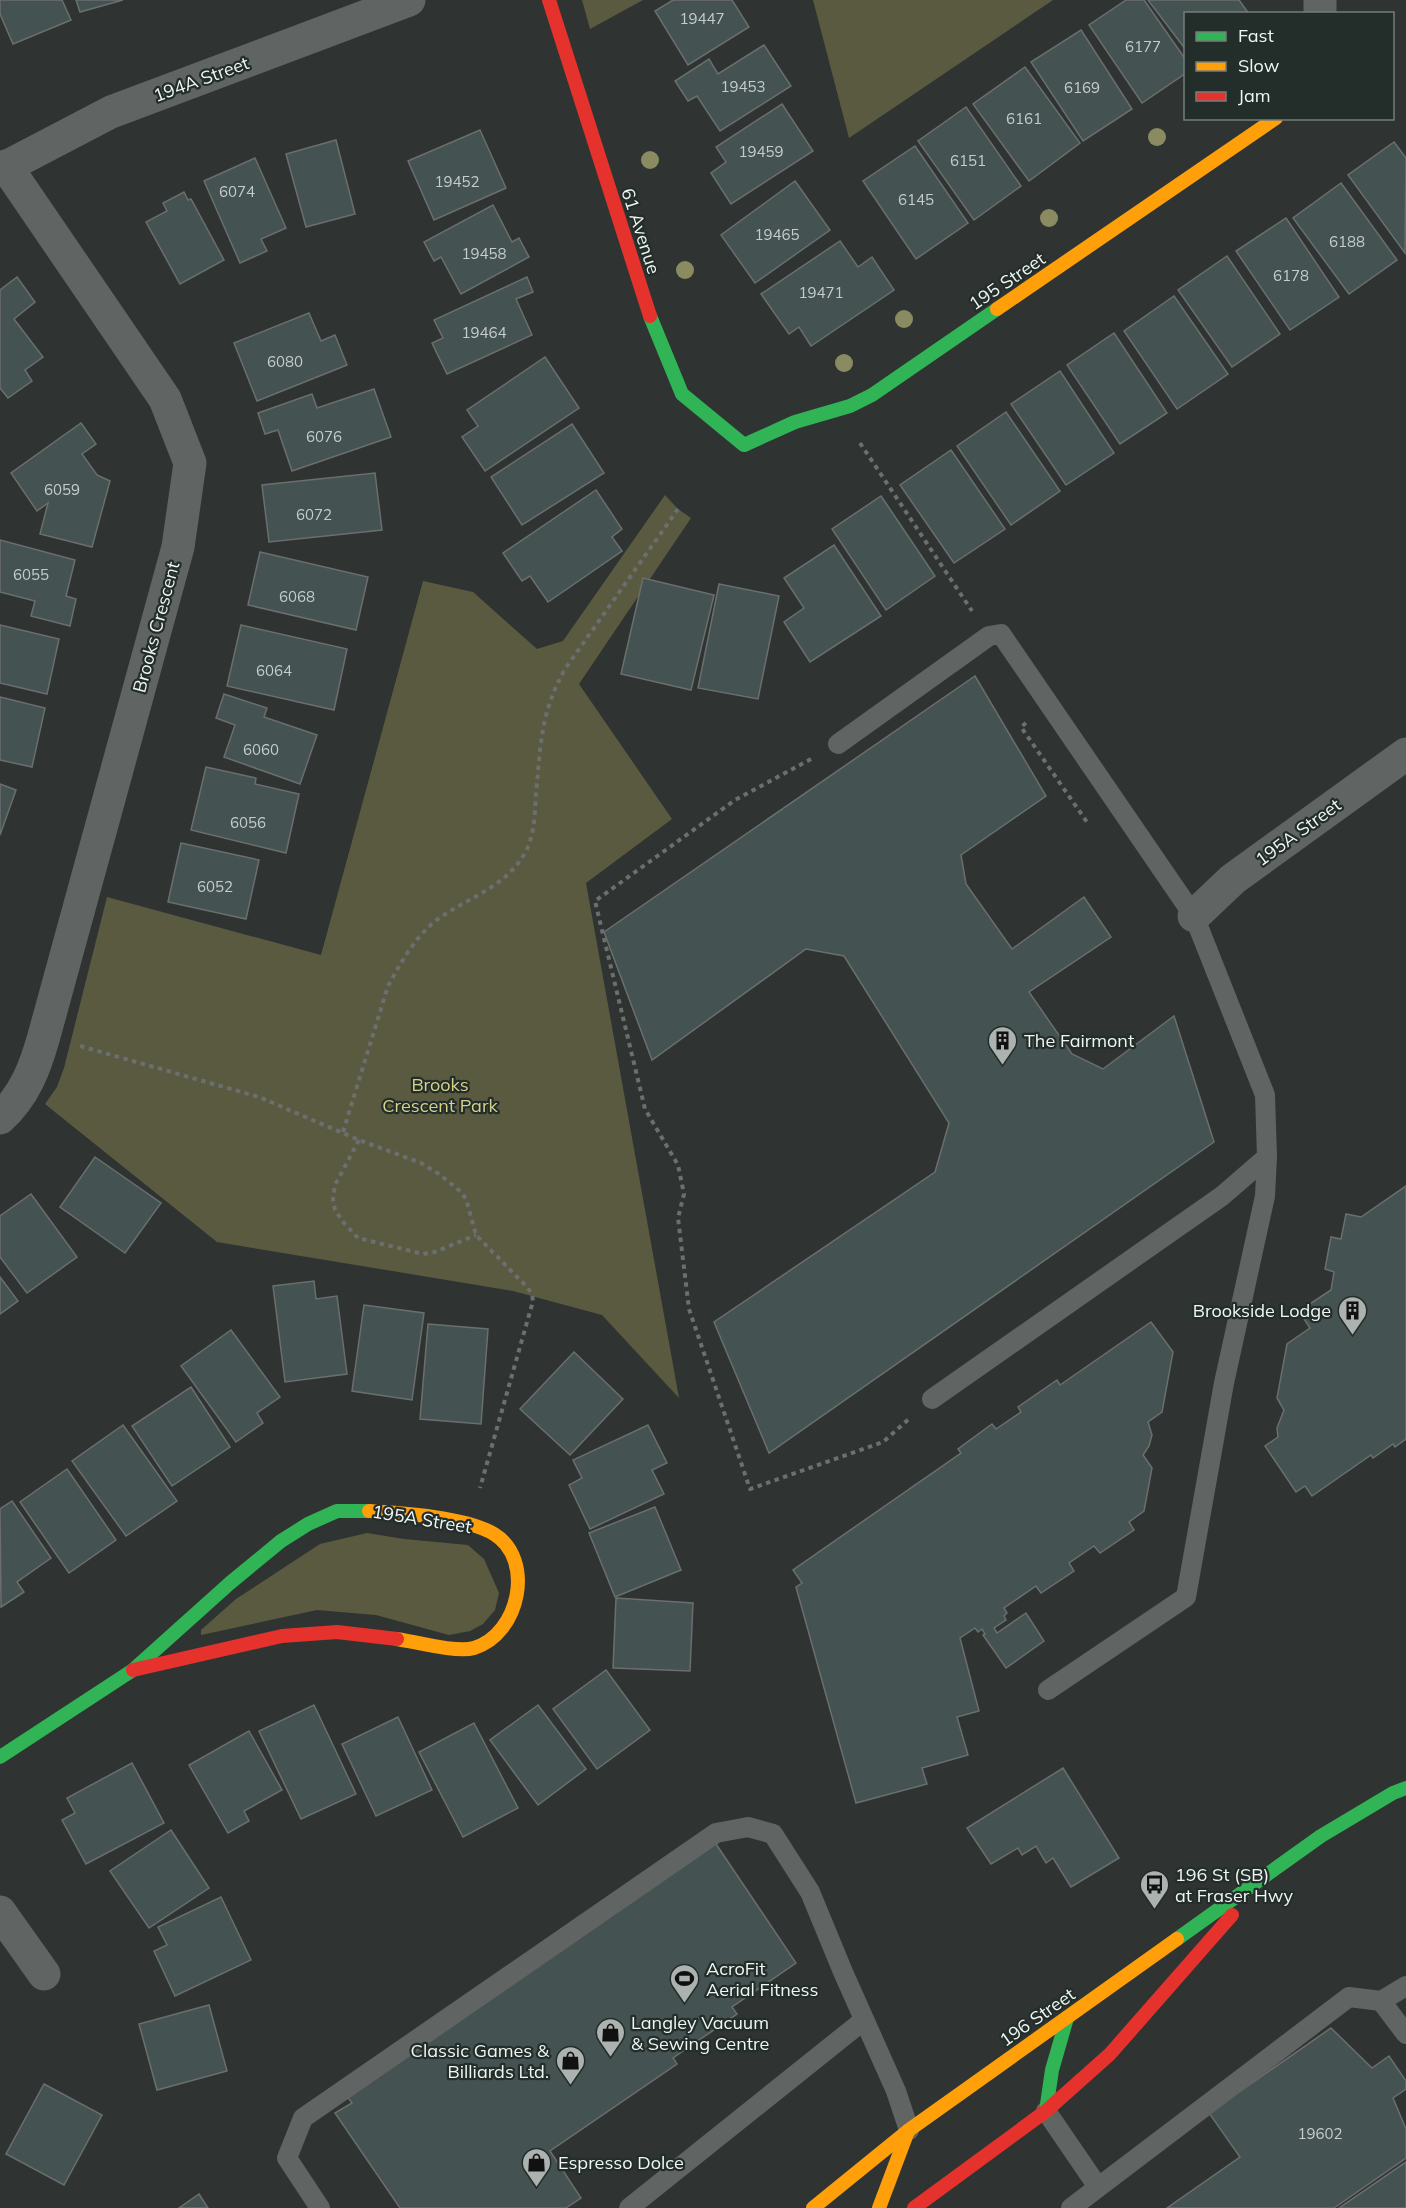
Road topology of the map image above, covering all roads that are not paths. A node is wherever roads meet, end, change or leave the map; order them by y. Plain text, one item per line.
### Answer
1 (409, 0) edge
2 (549, 0) edge
3 (1273, 120) edge
4 (3, 168) edge
5 (744, 445) joint
6 (838, 744) road end
7 (1406, 754) edge
8 (1194, 916) junction
9 (0, 1118) edge
10 (1267, 1157) junction
11 (932, 1400) road end
12 (133, 1670) junction
13 (1048, 1690) dead end
14 (0, 1757) edge
15 (1406, 1788) edge
16 (1286, 1861) junction
17 (0, 1912) edge
18 (44, 1974) dead end
19 (1406, 1986) edge
20 (1381, 2001) junction
21 (1066, 2018) junction
22 (864, 2020) junction
23 (1406, 2034) edge
24 (1046, 2111) junction
25 (909, 2130) junction
26 (1098, 2187) junction
27 (320, 2208) edge
28 (629, 2208) edge
29 (813, 2208) edge
30 (879, 2208) edge
31 (914, 2208) edge
32 (1071, 2208) edge

1 - 4 street, 194A Street
2 - 5 street, 61 Avenue
3 - 5 street, 195 Street
4 - 9 street, Brooks Crescent
6 - 8 lane
7 - 8 street, 195A Street
8 - 10 lane
10 - 11 lane
10 - 13 lane
12 - 12 street, 195A Street
12 - 14 street, 195A Street
15 - 16 street, 196 Street
16 - 21 street, 196 Street
16 - 24 street, 196 Street
17 - 18 street
19 - 20 lane
20 - 23 lane
20 - 26 lane
21 - 24 street
21 - 25 street, 196 Street
22 - 25 lane
22 - 27 lane
22 - 28 lane
24 - 26 lane
24 - 31 street, 196 Street
25 - 29 street, 196 Street
25 - 30 street
26 - 32 lane

